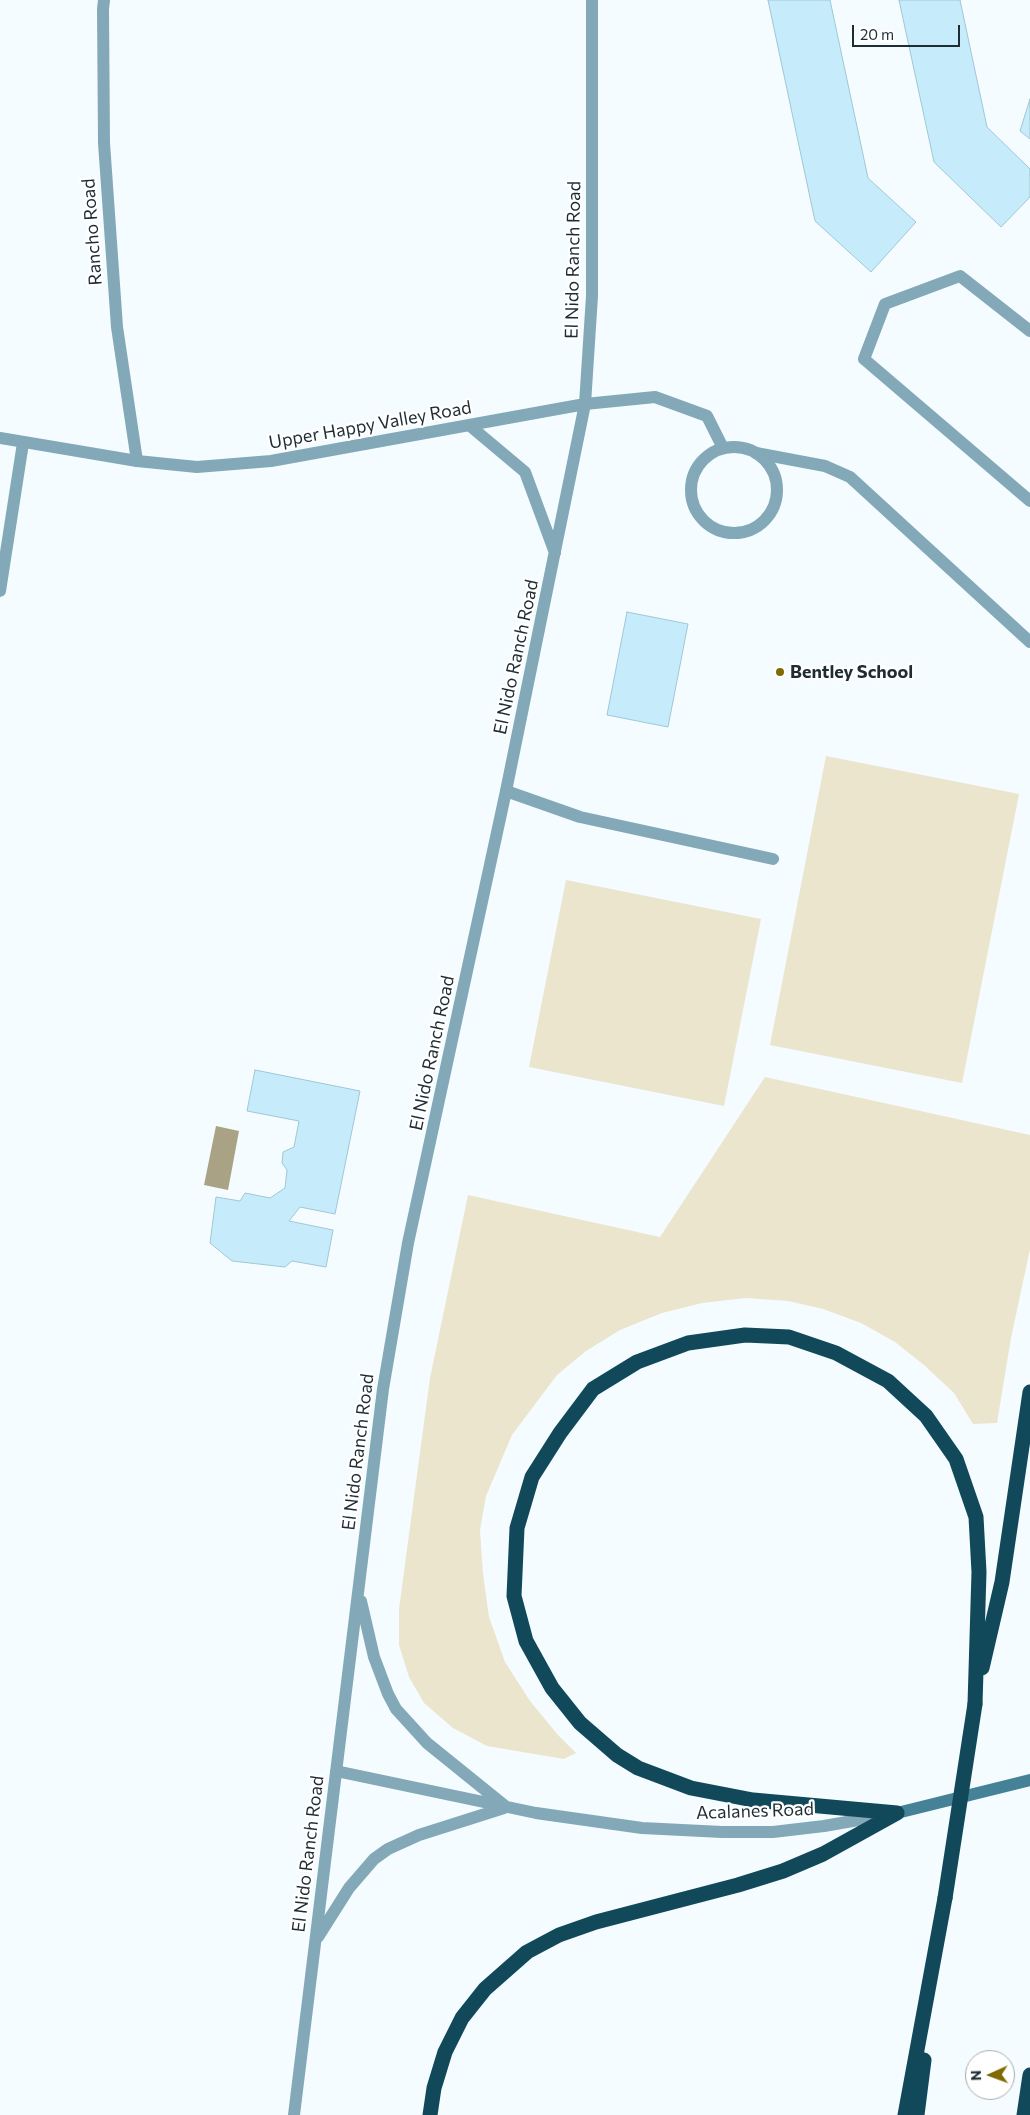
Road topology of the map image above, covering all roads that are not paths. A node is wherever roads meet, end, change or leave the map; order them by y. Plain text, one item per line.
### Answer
1 (104, 0) edge
2 (592, 0) edge
3 (1030, 331) edge
4 (585, 404) junction
5 (469, 425) junction
6 (0, 438) edge
7 (23, 443) junction
8 (723, 448) junction
9 (756, 453) junction
10 (137, 460) junction
11 (1030, 501) edge
12 (555, 553) junction
13 (0, 591) edge
14 (1030, 642) edge
15 (506, 790) junction
16 (773, 859) dead end
17 (1030, 1392) edge
18 (359, 1593) junction
19 (974, 1704) junction
20 (336, 1771) junction
21 (1030, 1780) edge
22 (507, 1807) junction
23 (897, 1813) junction
24 (945, 1898) junction
25 (315, 1941) junction
26 (1030, 2075) edge
27 (294, 2115) edge
28 (430, 2115) edge
29 (905, 2115) edge
30 (918, 2115) edge
31 (1024, 2115) edge

1 - 10 street, Rancho Road
2 - 4 street, El Nido Ranch Road
3 - 11 street
4 - 5 street, Upper Happy Valley Road
4 - 8 street, Upper Happy Valley Road
4 - 12 street, El Nido Ranch Road
5 - 10 street, Upper Happy Valley Road
5 - 12 street
6 - 7 street, Upper Happy Valley Road
7 - 10 street, Upper Happy Valley Road
7 - 13 street
8 - 9 street
8 - 9 street
9 - 14 street
12 - 15 street, El Nido Ranch Road
15 - 16 street
15 - 18 street, El Nido Ranch Road
17 - 19 highway
18 - 20 street, El Nido Ranch Road
18 - 22 street, Acalanes Road
19 - 23 highway
19 - 24 highway, bridge
20 - 22 street, Acalanes Road
20 - 25 street, El Nido Ranch Road
21 - 23 main road, Acalanes Road
22 - 23 street, Acalanes Road
22 - 25 street, Acalanes Road
23 - 28 highway
24 - 29 highway
24 - 30 highway
25 - 27 street, El Nido Ranch Road
26 - 31 highway

